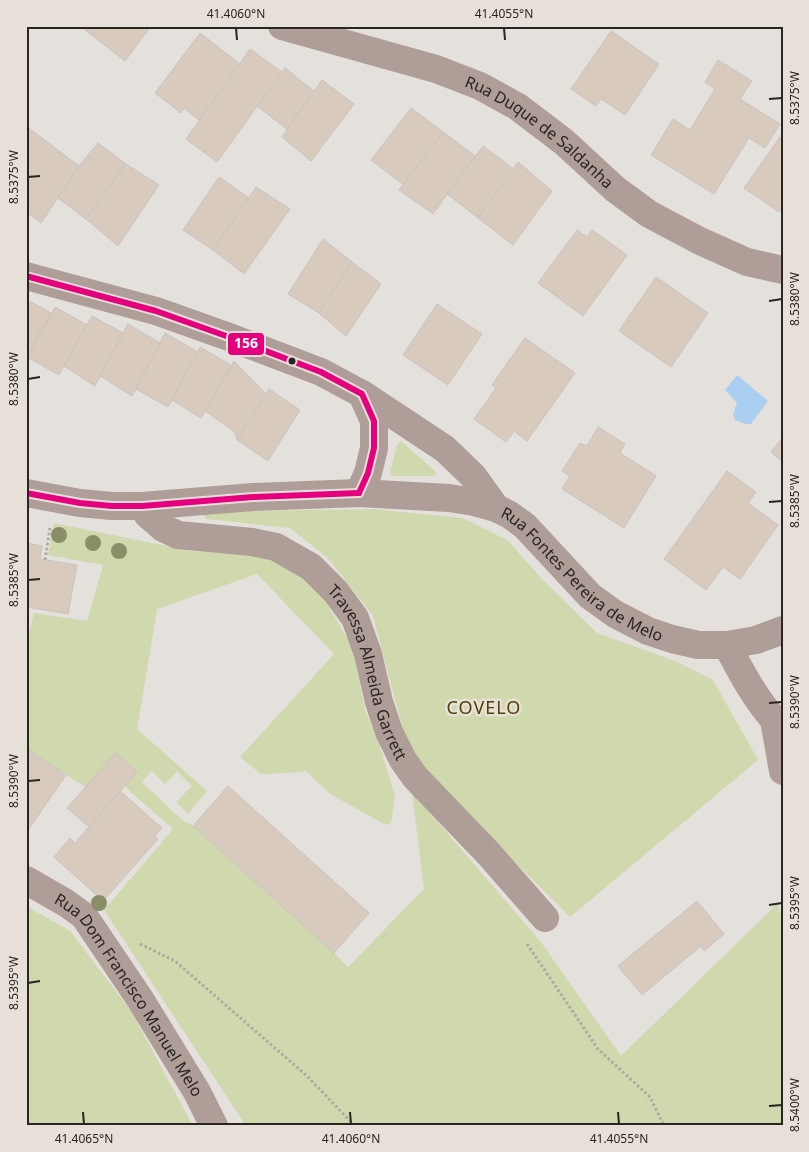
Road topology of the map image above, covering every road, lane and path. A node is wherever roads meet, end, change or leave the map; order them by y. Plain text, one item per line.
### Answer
1 (282, 26) edge
2 (783, 270) edge
3 (26, 276) edge
4 (362, 394) junction
5 (26, 492) edge
6 (359, 493) junction
7 (142, 506) junction
8 (496, 508) junction
9 (51, 523) dead end
10 (45, 560) dead end
11 (783, 630) edge
12 (727, 645) junction
13 (778, 724) edge
14 (783, 771) edge
15 (26, 880) edge
16 (523, 893) junction
17 (545, 918) dead end
18 (134, 941) dead end
19 (214, 1126) edge
20 (355, 1126) edge
21 (664, 1126) edge

1 - 2 street, Rua Duque de Saldanha
3 - 4 street, Rua Fontes Pereira de Melo
4 - 6 street
4 - 8 street, Rua Fontes Pereira de Melo
5 - 7 street
6 - 7 street
6 - 8 street
7 - 16 street, Travessa Almeida Garrett
8 - 12 street, Rua Fontes Pereira de Melo
9 - 10 path
11 - 12 street, Rua Fontes Pereira de Melo
12 - 13 street
13 - 14 street
15 - 19 street, Rua Dom Francisco Manuel Melo
16 - 17 street, Travessa Almeida Garrett
16 - 21 path
18 - 20 path

